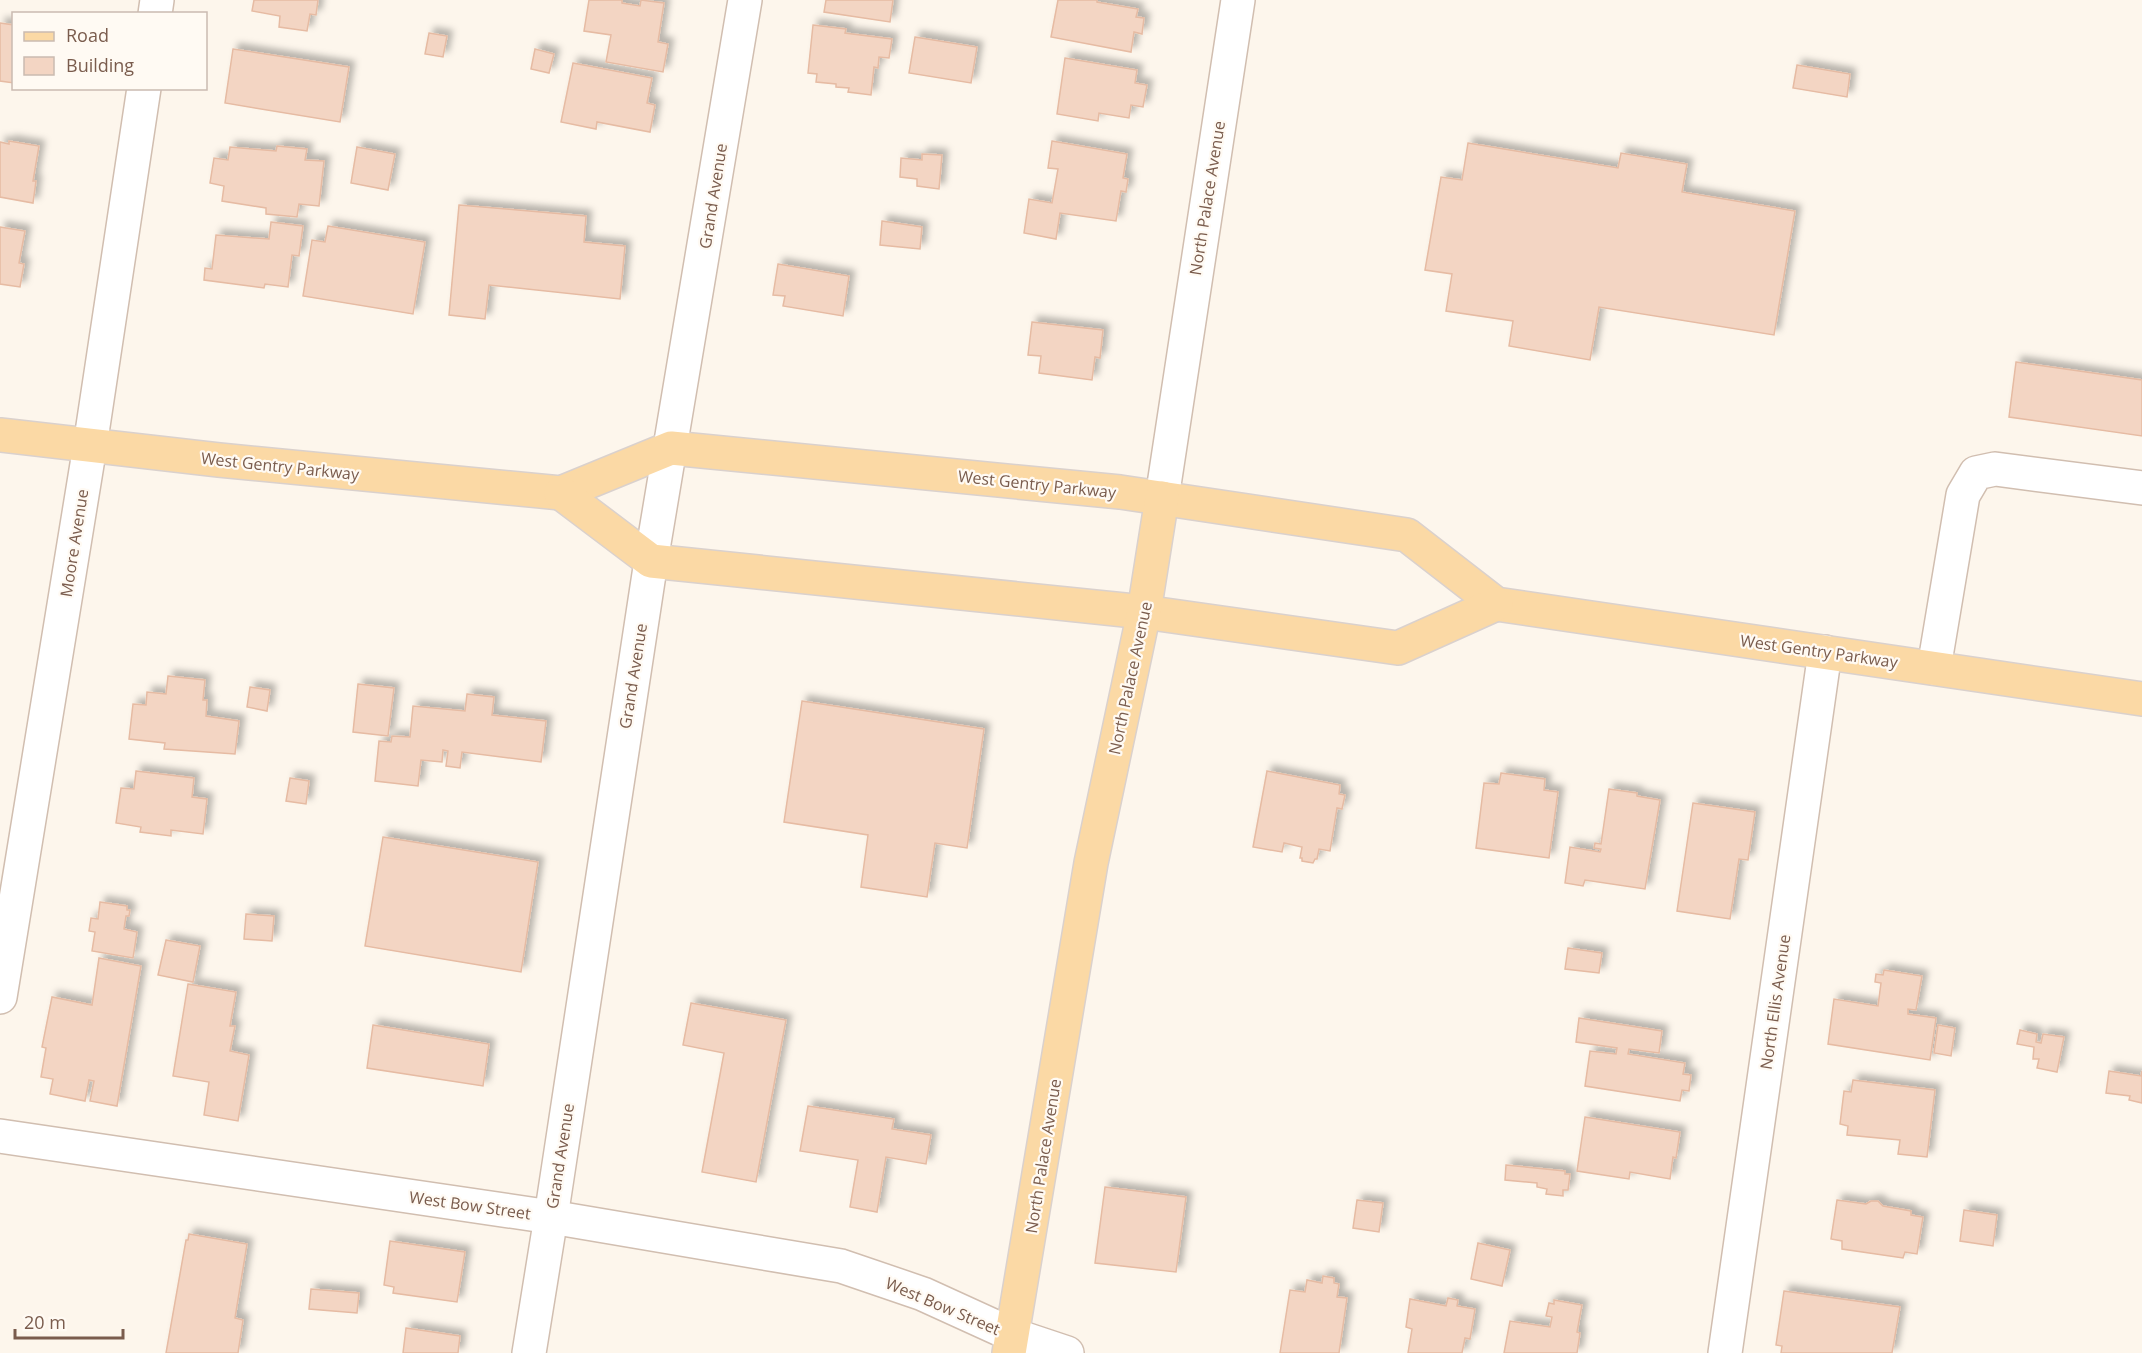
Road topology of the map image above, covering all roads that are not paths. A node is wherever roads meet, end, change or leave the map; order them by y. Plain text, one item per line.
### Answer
1 (745, 0) edge
2 (1238, 0) edge
3 (144, 90) edge
4 (0, 435) edge
5 (90, 446) junction
6 (671, 448) junction
7 (2142, 488) edge
8 (561, 493) junction
9 (1162, 498) junction
10 (651, 561) junction
11 (1496, 604) junction
12 (1144, 612) junction
13 (1825, 652) junction
14 (1934, 668) junction
15 (2142, 699) edge
16 (0, 997) edge
17 (0, 1136) edge
18 (551, 1217) junction
19 (1011, 1344) edge
20 (529, 1353) edge
21 (1067, 1353) edge
22 (1725, 1353) edge

1 - 6 street, Grand Avenue
2 - 9 street, North Palace Avenue
3 - 5 street, Moore Avenue
4 - 5 main road, West Gentry Parkway
5 - 8 main road, West Gentry Parkway
5 - 16 street, Moore Avenue
6 - 8 main road, West Gentry Parkway
6 - 9 main road, West Gentry Parkway
6 - 10 street, Grand Avenue
7 - 14 street
8 - 10 main road
9 - 11 main road, West Gentry Parkway
9 - 12 main road, North Palace Avenue
10 - 12 main road
10 - 18 street, Grand Avenue
11 - 12 main road
11 - 13 main road, West Gentry Parkway
12 - 19 main road, North Palace Avenue
13 - 14 main road, West Gentry Parkway
13 - 22 street, North Ellis Avenue
14 - 15 main road, West Gentry Parkway
17 - 18 street, West Bow Street
18 - 19 street, West Bow Street
18 - 20 street, Grand Avenue
19 - 21 street, West Bow Street

